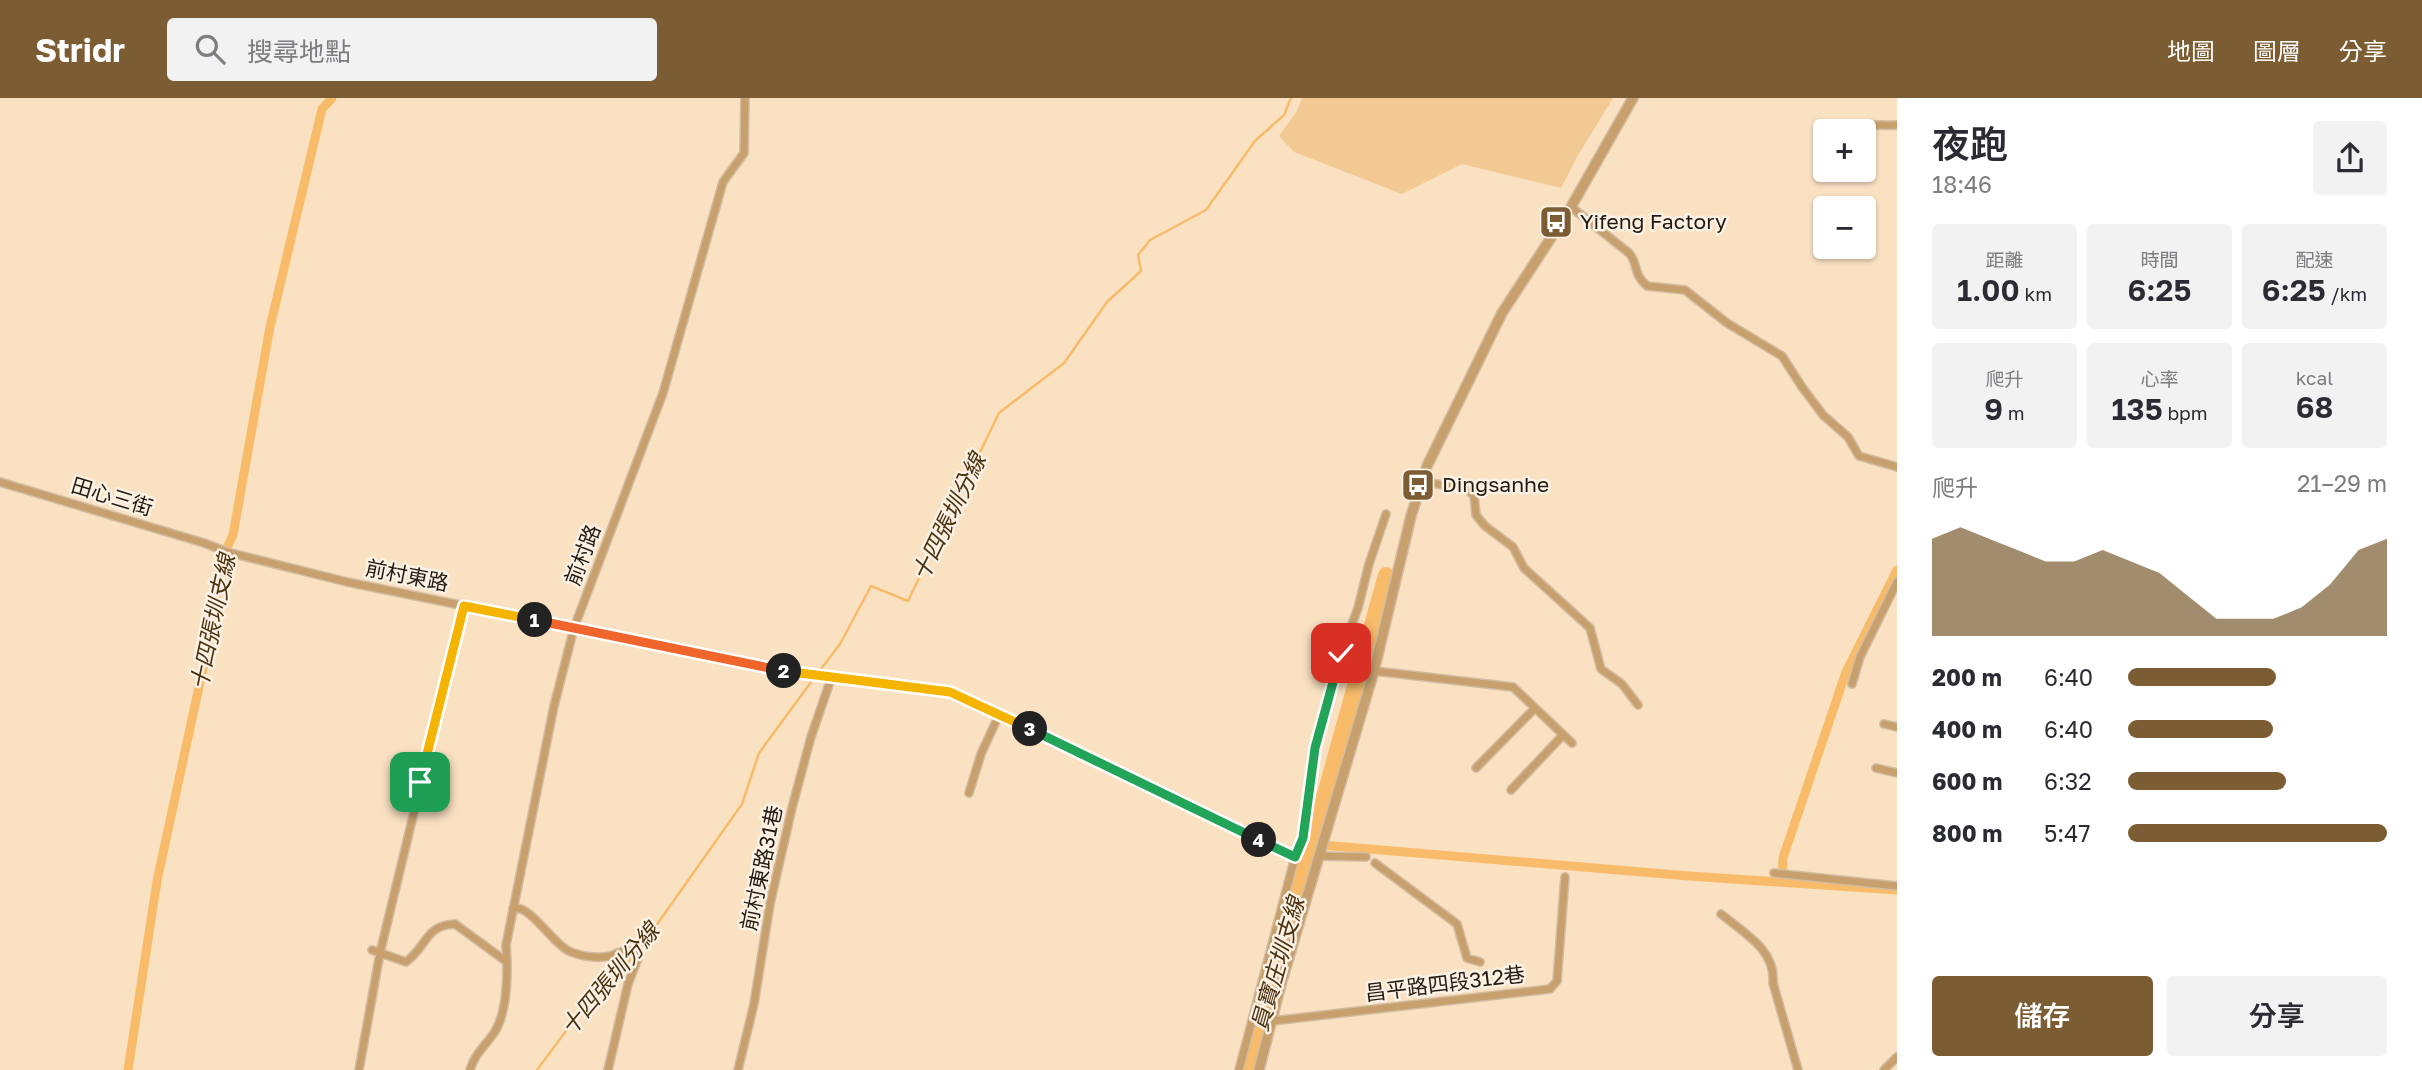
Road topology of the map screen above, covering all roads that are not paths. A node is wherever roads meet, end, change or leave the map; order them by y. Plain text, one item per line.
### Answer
1 (745, 98) edge
2 (1633, 98) edge
3 (1876, 124) edge
4 (1897, 125) edge
5 (1571, 207) junction
6 (1897, 467) edge
7 (0, 482) edge
8 (1423, 482) junction
9 (1386, 514) dead end
10 (228, 552) joint
11 (1897, 582) edge
12 (464, 606) junction
13 (574, 628) junction
14 (1374, 671) junction
15 (832, 676) junction
16 (1852, 684) dead end
17 (1638, 705) dead end
18 (1535, 708) junction
19 (999, 715) junction
20 (1884, 724) dead end
21 (1897, 727) edge
22 (1563, 735) junction
23 (1572, 743) dead end
24 (1476, 768) dead end
25 (1876, 768) dead end
26 (1897, 773) edge
27 (1511, 790) dead end
28 (969, 793) dead end
29 (1320, 856) junction
30 (1295, 857) junction
31 (1366, 857) dead end
32 (1375, 863) dead end
33 (1774, 873) dead end
34 (1565, 877) dead end
35 (1897, 886) edge
36 (513, 908) junction
37 (1721, 914) dead end
38 (376, 951) junction
39 (507, 962) junction
40 (1480, 962) dead end
41 (1272, 1021) junction
42 (1897, 1058) edge
43 (359, 1070) edge
44 (470, 1070) edge
45 (608, 1070) edge
46 (738, 1070) edge
47 (1239, 1070) edge
48 (1259, 1070) edge
49 (1798, 1070) edge
50 (1884, 1070) edge

1 - 13 street, 前村路
2 - 5 street
3 - 4 street
5 - 6 street
5 - 8 street
7 - 10 street, 田心三街
8 - 14 street
8 - 17 street
9 - 30 street
10 - 12 street, 前村東路
11 - 16 street
12 - 13 street, 前村東路
12 - 38 street
13 - 15 street, 前村東路
13 - 36 street, 前村路
14 - 18 street
14 - 29 street
15 - 19 street, 前村東路
15 - 46 street, 前村東路31巷
18 - 22 street
18 - 24 street
19 - 28 street
19 - 30 street, 前村東路
20 - 21 street
22 - 23 street
22 - 27 street
25 - 26 street
29 - 31 street
29 - 41 street
30 - 47 street
32 - 40 street
33 - 35 street
34 - 41 street, 昌平路四段312巷
36 - 39 street, 前村路
36 - 45 street
37 - 49 street
38 - 39 street
38 - 43 street
39 - 44 street, 前村路
41 - 48 street
42 - 50 street

